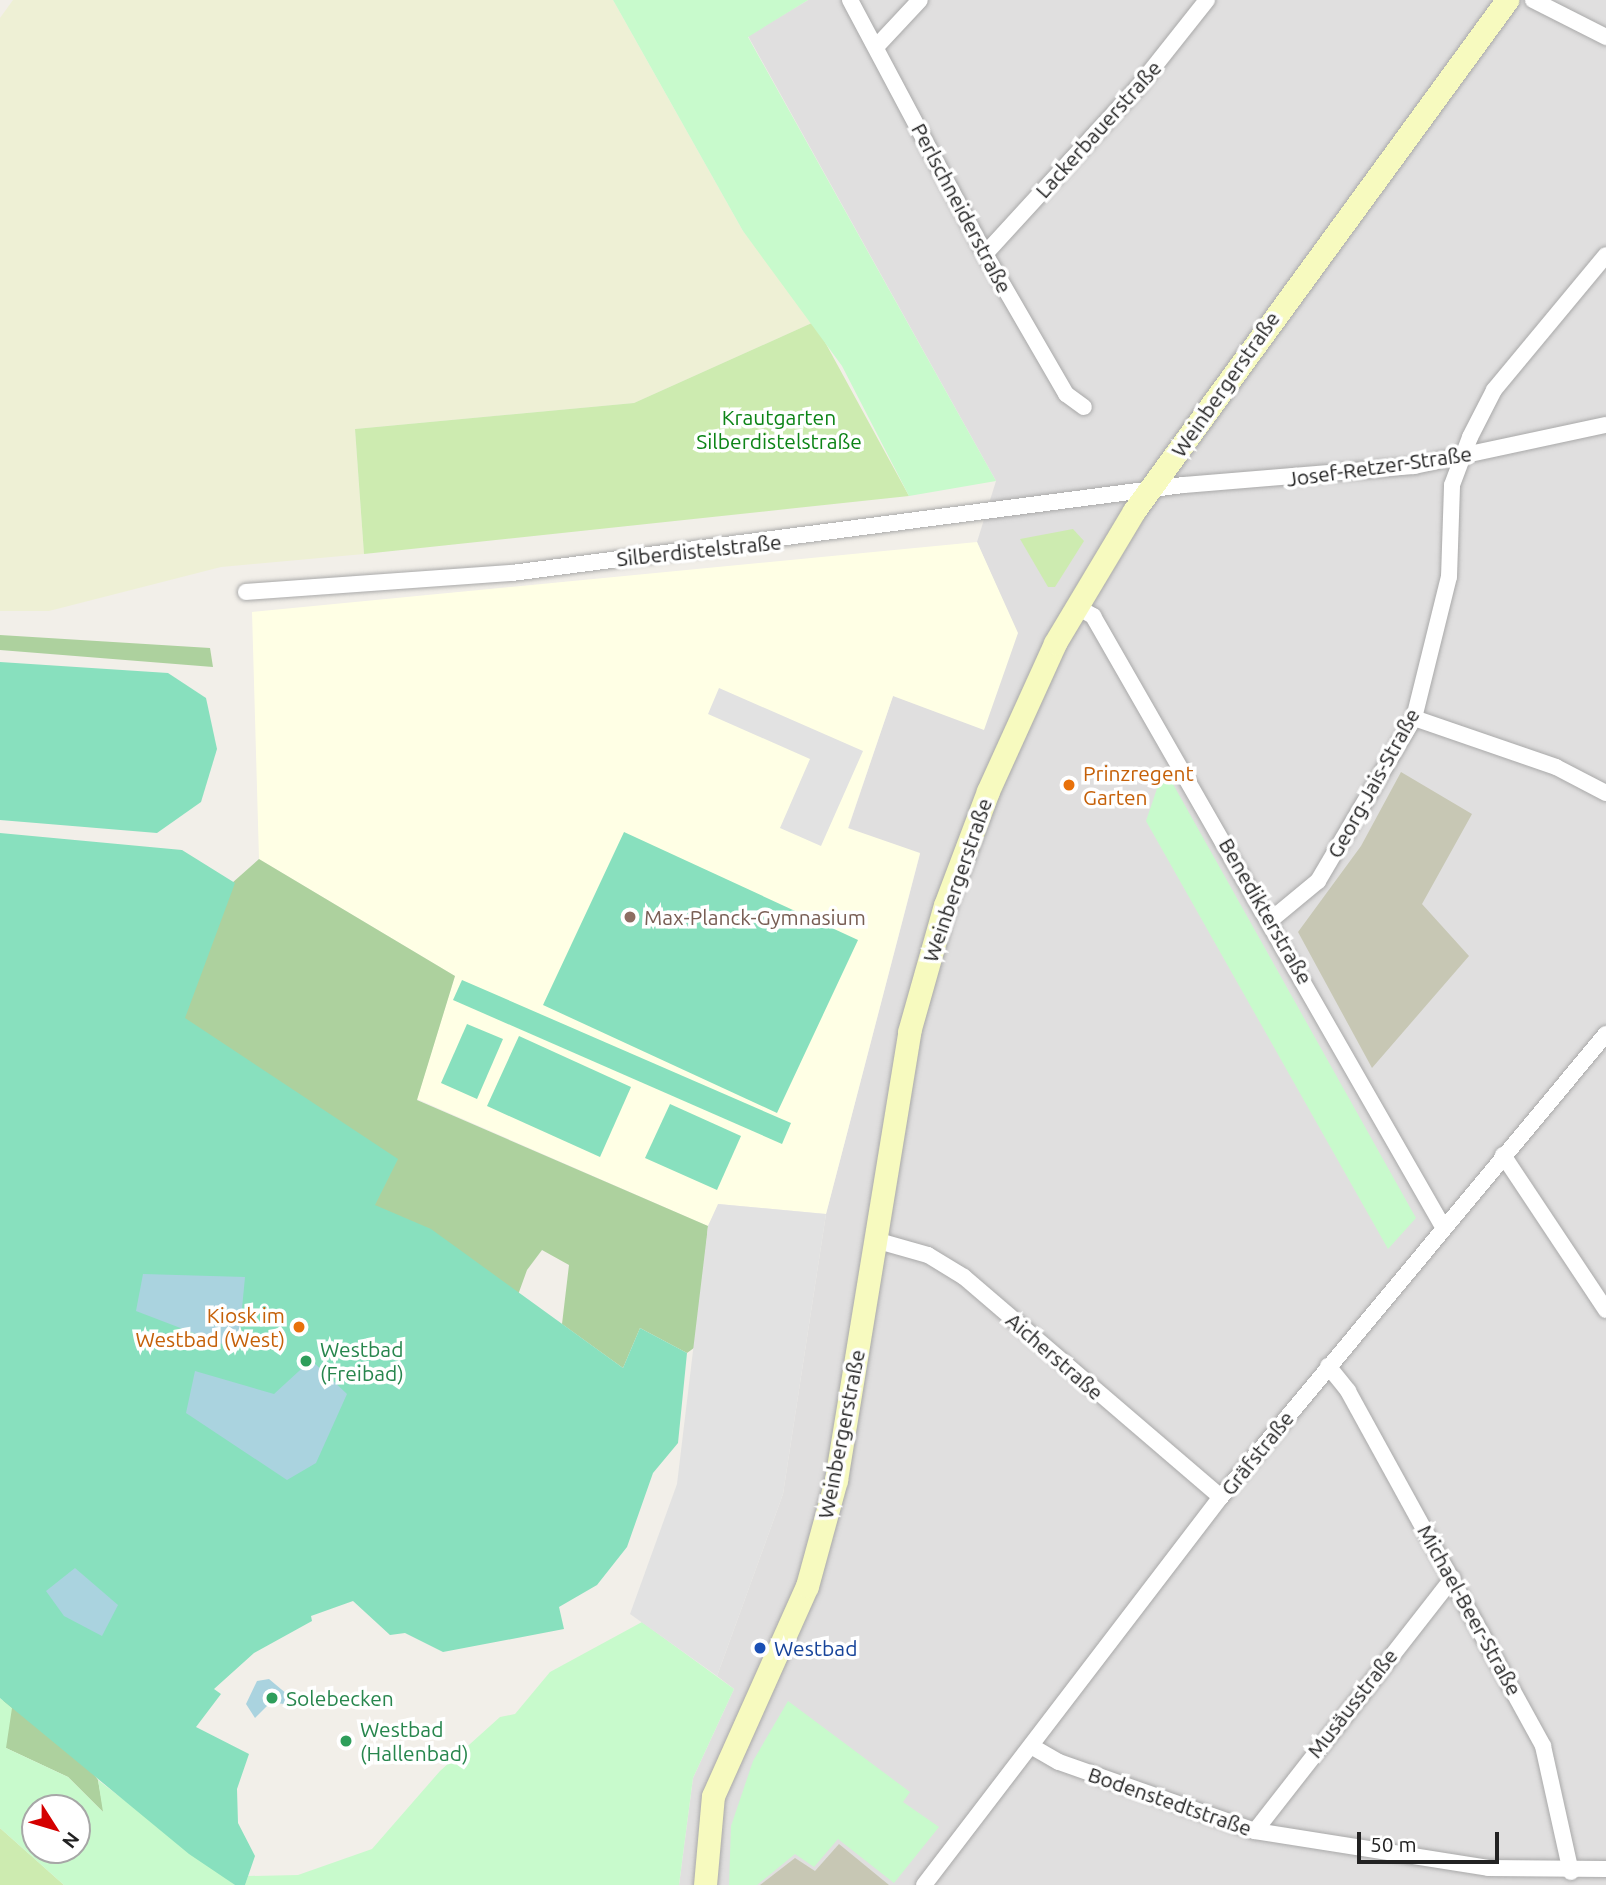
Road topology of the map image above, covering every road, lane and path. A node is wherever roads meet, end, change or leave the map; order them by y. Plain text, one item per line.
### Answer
1 (850, 0) edge
2 (920, 0) edge
3 (1207, 0) edge
4 (1507, 0) edge
5 (1533, 0) edge
6 (1606, 37) edge
7 (876, 47) junction
8 (985, 254) junction
9 (1606, 255) edge
10 (1084, 407) dead end
11 (1606, 425) edge
12 (1461, 458) junction
13 (1150, 490) junction
14 (246, 592) dead end
15 (1075, 606) junction
16 (1414, 718) junction
17 (1606, 793) edge
18 (1272, 919) junction
19 (1606, 1034) edge
20 (1503, 1155) junction
21 (1443, 1227) junction
22 (875, 1240) junction
23 (1606, 1310) edge
24 (1328, 1366) junction
25 (1221, 1497) junction
26 (1453, 1578) junction
27 (1031, 1746) junction
28 (1255, 1831) junction
29 (1606, 1869) edge
30 (1570, 1872) junction
31 (705, 1885) edge
32 (924, 1885) edge

1 - 7 street, Perlschneiderstraße
2 - 7 street
3 - 8 street, Lackerbauerstraße
4 - 13 main road, Weinbergerstraße
5 - 6 street
7 - 8 street, Perlschneiderstraße
8 - 10 street, Perlschneiderstraße
9 - 12 street, Georg-Jais-Straße
11 - 12 street, Josef-Retzer-Straße
12 - 13 street, Josef-Retzer-Straße
12 - 16 street, Georg-Jais-Straße
13 - 14 street, Silberdistelstraße
13 - 15 main road, Weinbergerstraße
15 - 18 street, Benedikterstraße
15 - 22 main road, Weinbergerstraße
16 - 17 street
16 - 18 street, Georg-Jais-Straße
18 - 21 street, Benedikterstraße
19 - 20 street, Gräfstraße
20 - 21 street, Gräfstraße
20 - 23 street
21 - 24 street, Gräfstraße
22 - 25 street, Aicherstraße
22 - 31 main road, Weinbergerstraße
24 - 25 street, Gräfstraße
24 - 26 street, Michael-Beer-Straße
25 - 27 street, Gräfstraße
26 - 28 street, Musäusstraße
26 - 30 street, Michael-Beer-Straße
27 - 28 street, Bodenstedtstraße
27 - 32 street, Gräfstraße
28 - 30 street, Bodenstedtstraße
29 - 30 street, Bodenstedtstraße

